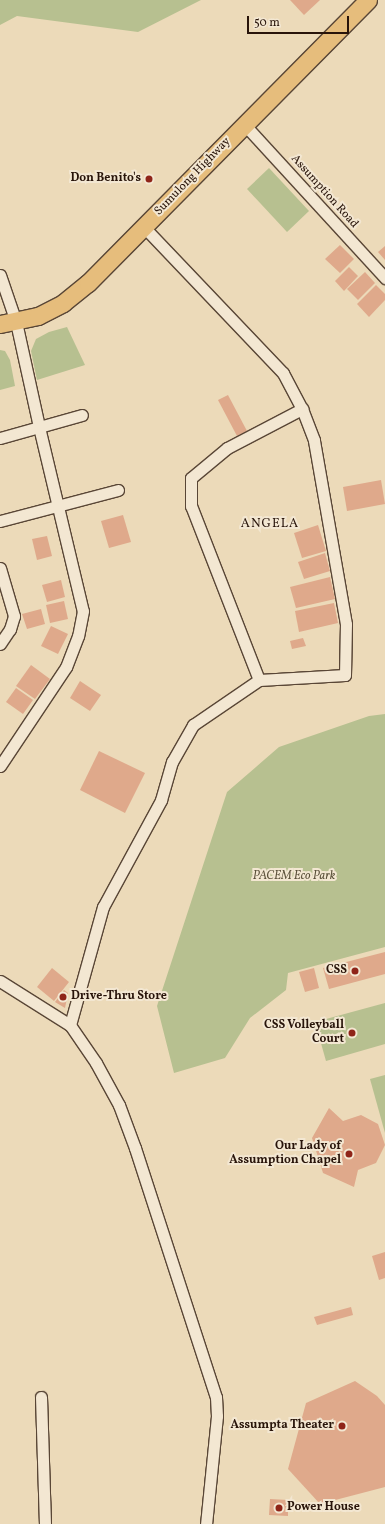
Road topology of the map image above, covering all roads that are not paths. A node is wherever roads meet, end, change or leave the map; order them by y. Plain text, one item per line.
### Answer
1 (368, 0) edge
2 (244, 124) junction
3 (144, 227) junction
4 (0, 275) edge
5 (385, 278) edge
6 (8, 323) edge
7 (302, 409) junction
8 (82, 415) dead end
9 (38, 427) junction
10 (0, 438) edge
11 (118, 490) dead end
12 (57, 506) junction
13 (0, 521) edge
14 (0, 568) edge
15 (4, 591) edge
16 (0, 644) edge
17 (259, 680) junction
18 (0, 766) edge
19 (0, 981) edge
20 (70, 1025) junction
21 (41, 1397) dead end
22 (45, 1524) edge
23 (206, 1524) edge

1 - 2 main road, Sumulong Highway
2 - 3 main road, Sumulong Highway
2 - 5 street, Assumption Road
3 - 6 main road, Sumulong Highway
3 - 7 street
4 - 6 street
6 - 9 street
7 - 17 street
7 - 17 street
8 - 9 street
9 - 10 street
9 - 12 street
11 - 12 street
12 - 13 street
12 - 18 street
14 - 15 street
15 - 16 street
17 - 20 street
19 - 20 street
20 - 23 street
21 - 22 street

